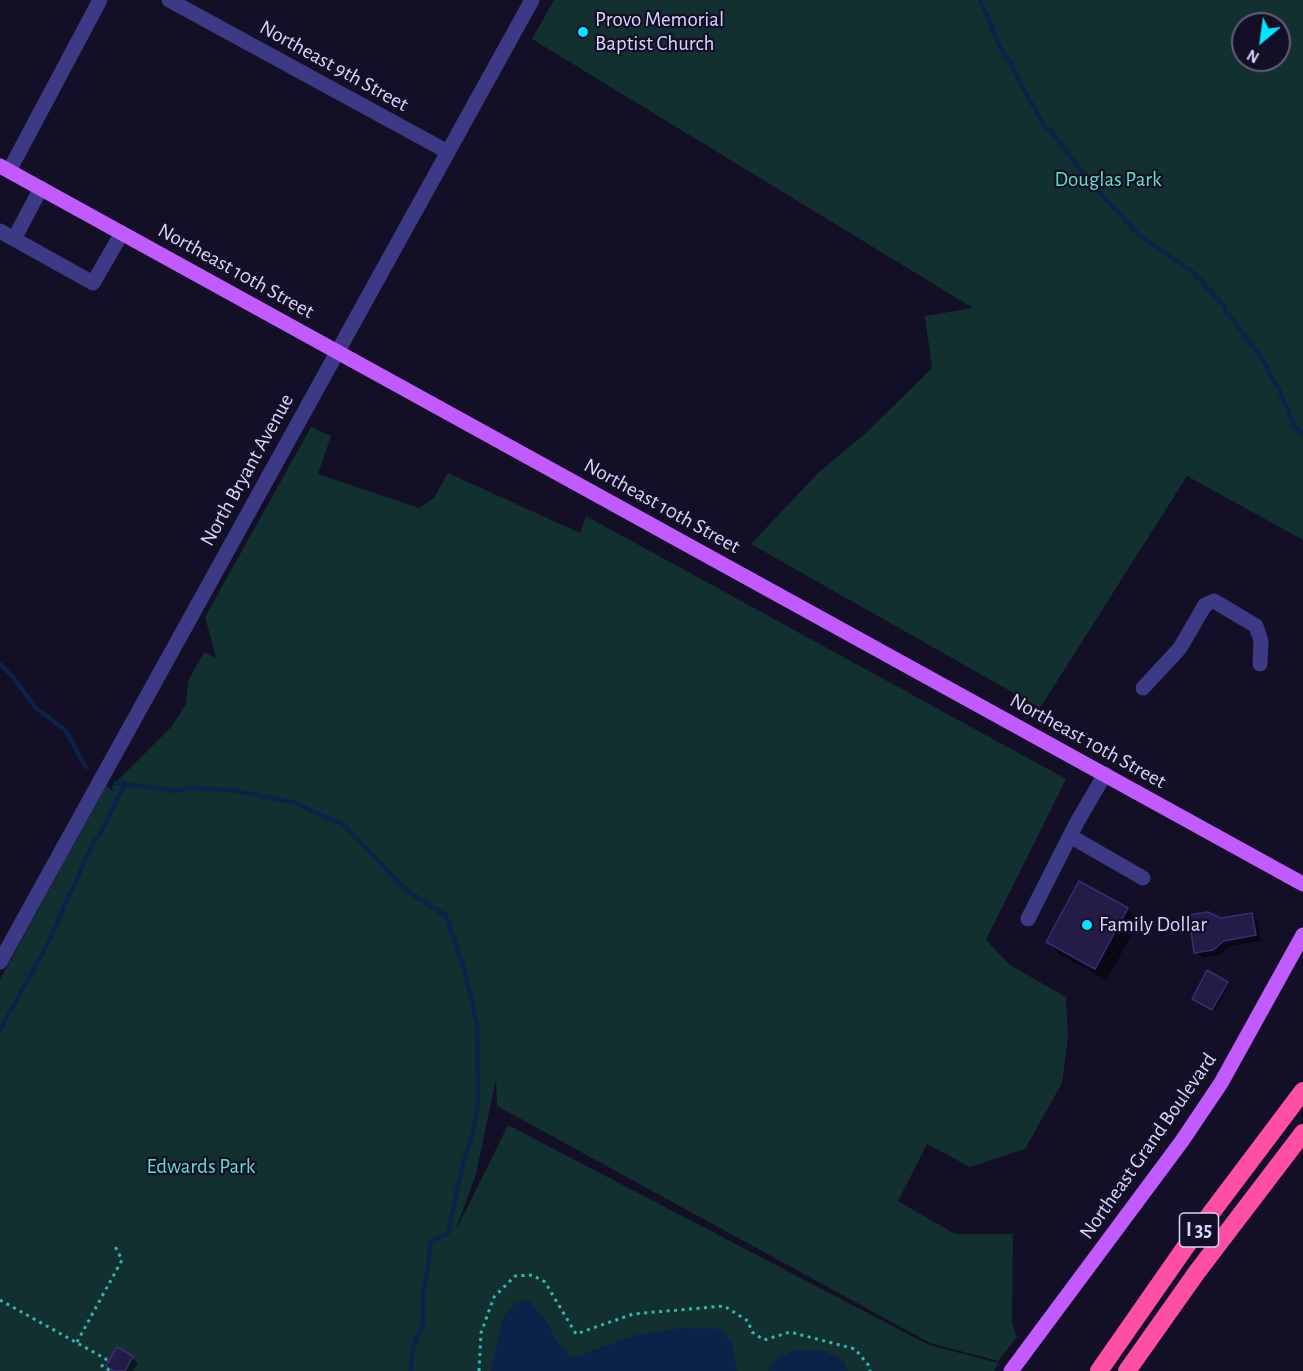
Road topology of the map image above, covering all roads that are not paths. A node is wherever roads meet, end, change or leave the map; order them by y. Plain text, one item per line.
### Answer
1 (100, 0) edge
2 (169, 0) edge
3 (532, 0) edge
4 (447, 152) junction
5 (4, 168) edge
6 (41, 188) junction
7 (0, 231) edge
8 (122, 233) junction
9 (14, 239) junction
10 (338, 351) junction
11 (1260, 664) dead end
12 (1143, 688) dead end
13 (1105, 774) junction
14 (1070, 836) junction
15 (1143, 878) dead end
16 (1303, 884) edge
17 (1028, 919) dead end
18 (1303, 935) edge
19 (0, 962) edge
20 (1303, 1091) edge
21 (1303, 1133) edge
22 (1011, 1371) edge
23 (1099, 1371) edge
24 (1127, 1371) edge

1 - 5 street
2 - 4 street, Northeast 9th Street
3 - 4 street, North Bryant Avenue
4 - 10 street, North Bryant Avenue
5 - 6 main road, Northeast 10th Street
6 - 8 main road, Northeast 10th Street
6 - 9 street
7 - 9 street
8 - 9 street
8 - 10 main road, Northeast 10th Street
10 - 13 main road, Northeast 10th Street
10 - 19 street, North Bryant Avenue
11 - 12 street
13 - 14 street
13 - 16 main road, Northeast 10th Street
14 - 15 street
14 - 17 street
18 - 22 main road, Northeast Grand Boulevard
20 - 23 highway, I 35
21 - 24 highway, I 35

